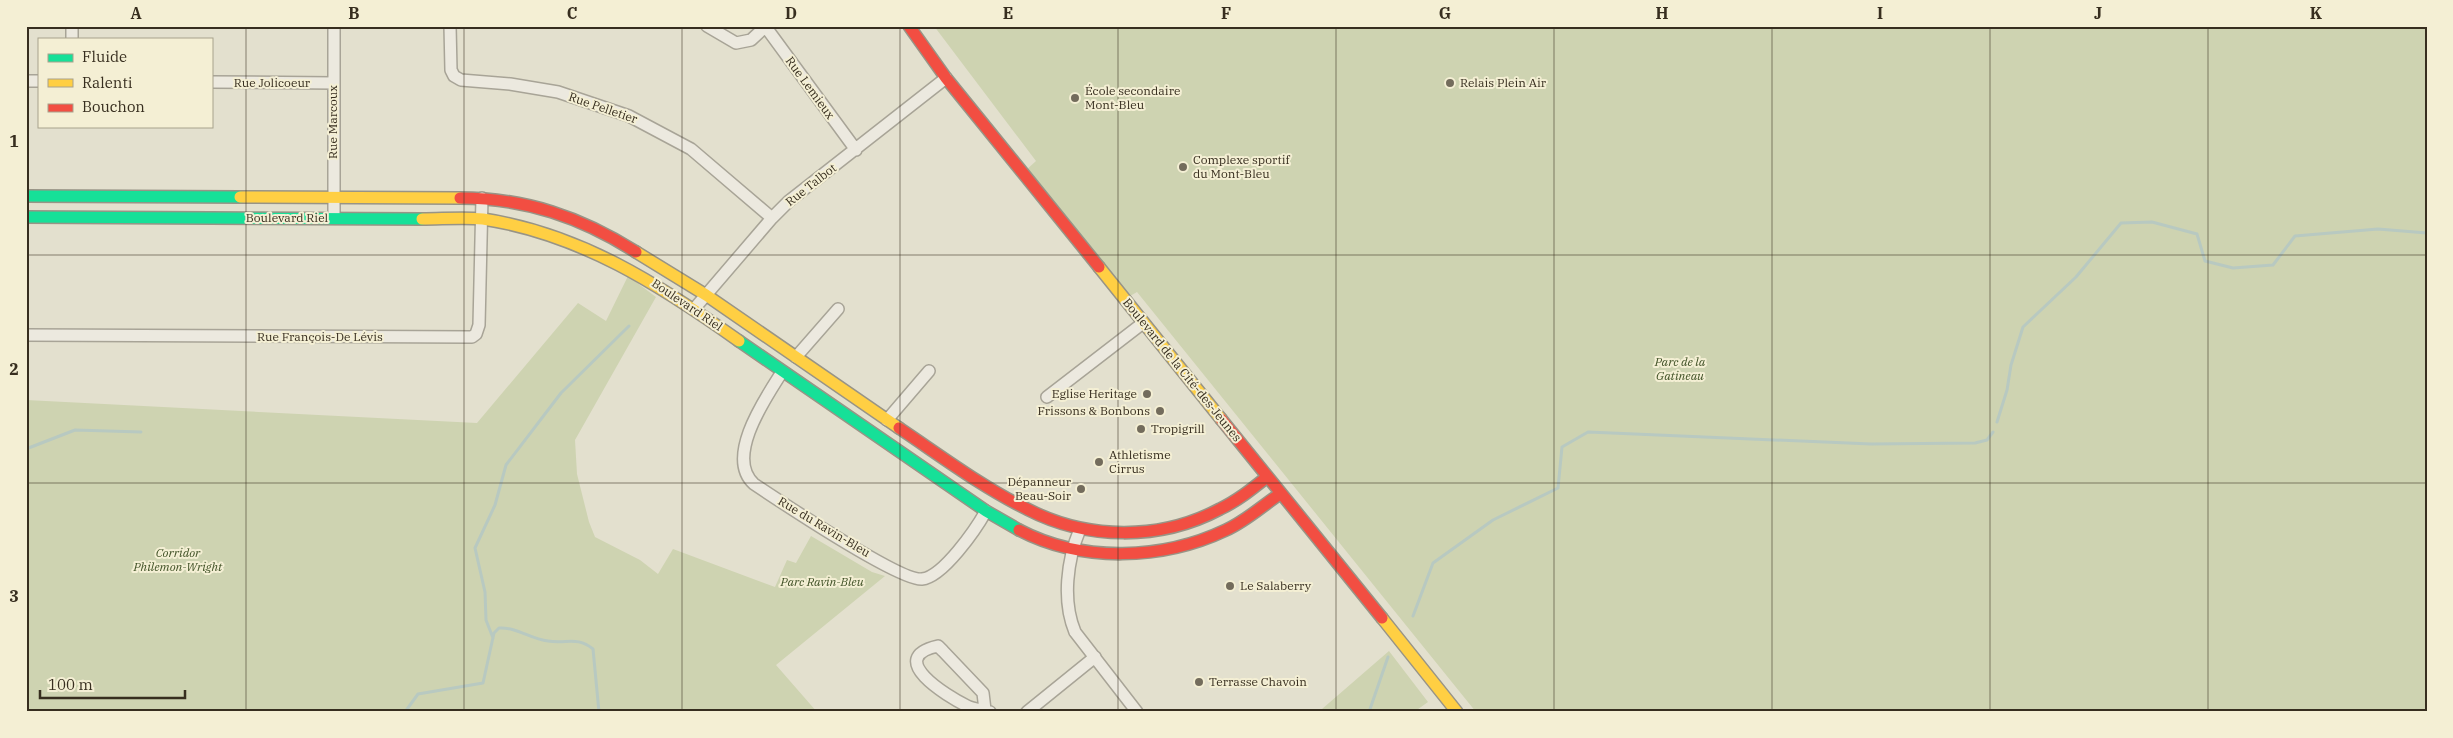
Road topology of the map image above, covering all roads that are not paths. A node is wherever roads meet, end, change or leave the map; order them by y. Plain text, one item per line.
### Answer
1 (334, 26) edge
2 (450, 26) edge
3 (707, 26) edge
4 (909, 26) edge
5 (765, 27) edge
6 (946, 78) junction
7 (212, 82) edge
8 (334, 83) junction
9 (856, 150) junction
10 (26, 196) edge
11 (333, 196) junction
12 (482, 198) junction
13 (26, 217) edge
14 (334, 218) junction
15 (772, 218) junction
16 (481, 219) junction
17 (706, 295) junction
18 (694, 309) junction
19 (838, 309) dead end
20 (1143, 323) junction
21 (26, 335) edge
22 (796, 357) junction
23 (929, 371) dead end
24 (782, 372) junction
25 (1047, 396) dead end
26 (886, 420) junction
27 (1267, 477) junction
28 (1280, 494) junction
29 (986, 511) junction
30 (1080, 529) junction
31 (1072, 549) junction
32 (1095, 657) junction
33 (988, 711) edge
34 (1027, 712) edge
35 (1137, 712) edge
36 (1457, 712) edge

1 - 8 street, Rue Marcoux
2 - 15 street, Rue Pelletier
3 - 5 street
4 - 6 street, Boulevard de la Cité-des-Jeunes
5 - 9 street, Rue Lemieux
6 - 9 street, Rue Talbot
6 - 20 street, Boulevard de la Cité-des-Jeunes
7 - 8 street, Rue Jolicoeur
8 - 11 street, Rue Marcoux
9 - 15 street, Rue Talbot
10 - 11 street, Boulevard Riel
11 - 12 street, Boulevard Riel
11 - 14 street, Rue Marcoux
12 - 16 street, Rue François-De Lévis
12 - 17 street, Boulevard Riel
13 - 14 street, Boulevard Riel
14 - 16 street, Boulevard Riel
15 - 17 street, Rue Talbot
16 - 18 street, Boulevard Riel
16 - 21 street, Rue François-De Lévis
17 - 18 street, Rue Talbot
17 - 22 street, Boulevard Riel
18 - 24 street, Boulevard Riel
19 - 22 street
20 - 25 street
20 - 27 street, Boulevard de la Cité-des-Jeunes
22 - 26 street, Boulevard Riel
23 - 26 street
24 - 29 street, Boulevard Riel
24 - 29 street, Rue du Ravin-Bleu
26 - 30 street, Boulevard Riel
27 - 28 street, Boulevard de la Cité-des-Jeunes
27 - 30 street, Boulevard Riel
28 - 31 street, Boulevard Riel
28 - 36 street, Boulevard de la Cité-des-Jeunes
29 - 31 street, Boulevard Riel
30 - 31 street
31 - 32 street
32 - 34 street
32 - 35 street
33 - 33 street

